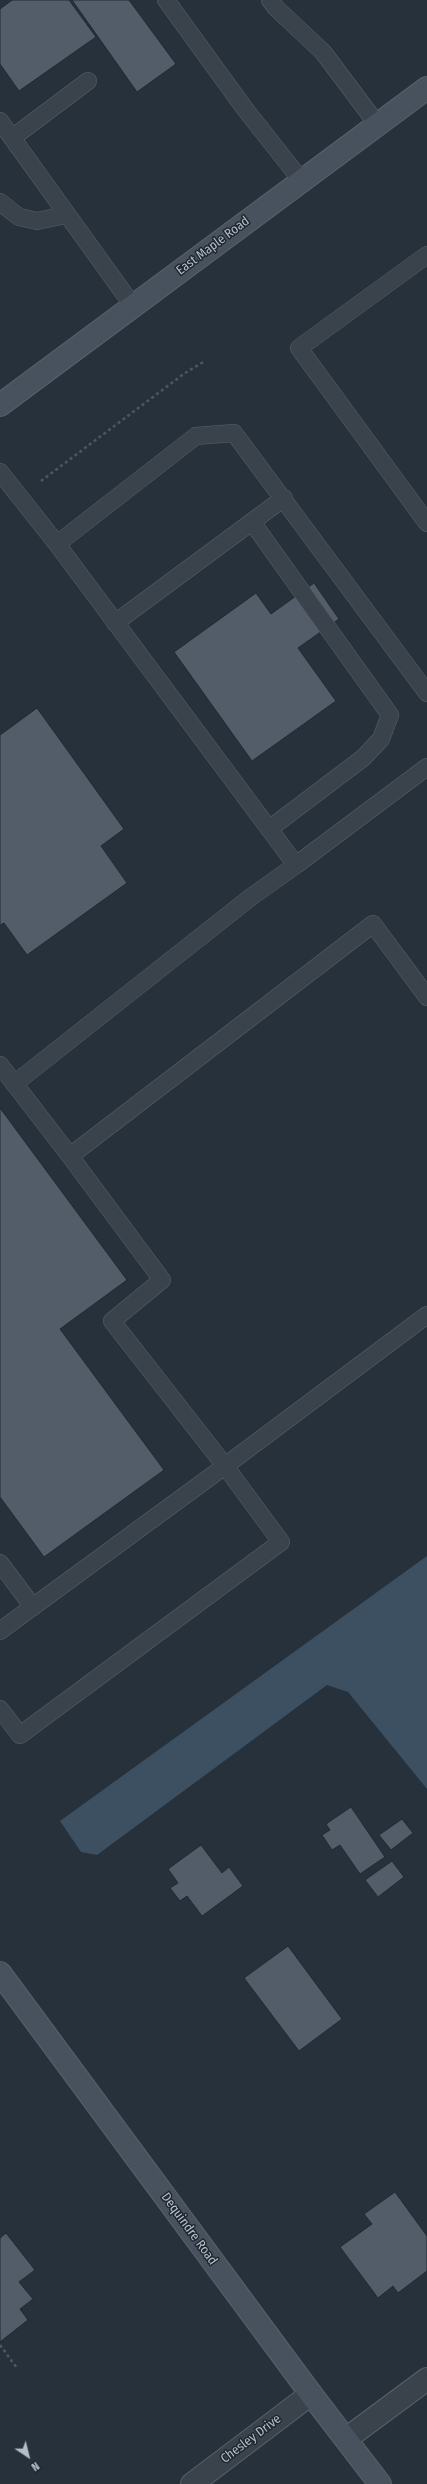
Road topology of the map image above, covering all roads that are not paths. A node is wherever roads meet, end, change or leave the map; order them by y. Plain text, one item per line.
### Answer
1 (166, 0) edge
2 (277, 3) edge
3 (88, 81) dead end
4 (427, 88) edge
5 (0, 121) edge
6 (377, 124) junction
7 (12, 138) junction
8 (301, 180) junction
9 (0, 202) edge
10 (66, 215) junction
11 (427, 255) edge
12 (134, 306) junction
13 (1, 402) edge
14 (0, 472) edge
15 (284, 498) junction
16 (252, 522) junction
17 (427, 523) edge
18 (57, 544) junction
19 (116, 623) junction
20 (427, 693) edge
21 (427, 767) edge
22 (269, 829) junction
23 (296, 865) junction
24 (427, 997) edge
25 (0, 1065) edge
26 (14, 1084) junction
27 (70, 1156) junction
28 (427, 1315) edge
29 (225, 1466) junction
30 (0, 1563) edge
31 (33, 1606) junction
32 (0, 1631) edge
33 (0, 1710) edge
34 (0, 1973) edge
35 (427, 2379) edge
36 (311, 2394) junction
37 (346, 2439) junction
38 (192, 2484) edge
39 (380, 2484) edge

1 - 8 lane
2 - 6 lane
3 - 7 lane
4 - 6 main road, East Maple Road
5 - 7 lane
6 - 8 main road, East Maple Road
7 - 10 lane
8 - 12 main road, East Maple Road
9 - 10 lane
10 - 12 lane
11 - 17 lane
12 - 13 main road, East Maple Road
14 - 18 lane
15 - 16 lane
15 - 18 lane
15 - 20 lane
16 - 19 lane
16 - 22 lane
18 - 19 lane
19 - 22 lane
21 - 23 lane
22 - 23 lane
23 - 26 lane
24 - 27 lane
25 - 26 lane
26 - 27 lane
27 - 29 lane
28 - 29 lane
29 - 31 lane
29 - 33 lane
30 - 31 lane
31 - 32 lane
34 - 36 main road, Dequindre Road
35 - 37 street
36 - 37 main road, Dequindre Road
36 - 38 street, Chesley Drive
37 - 39 main road, Dequindre Road

